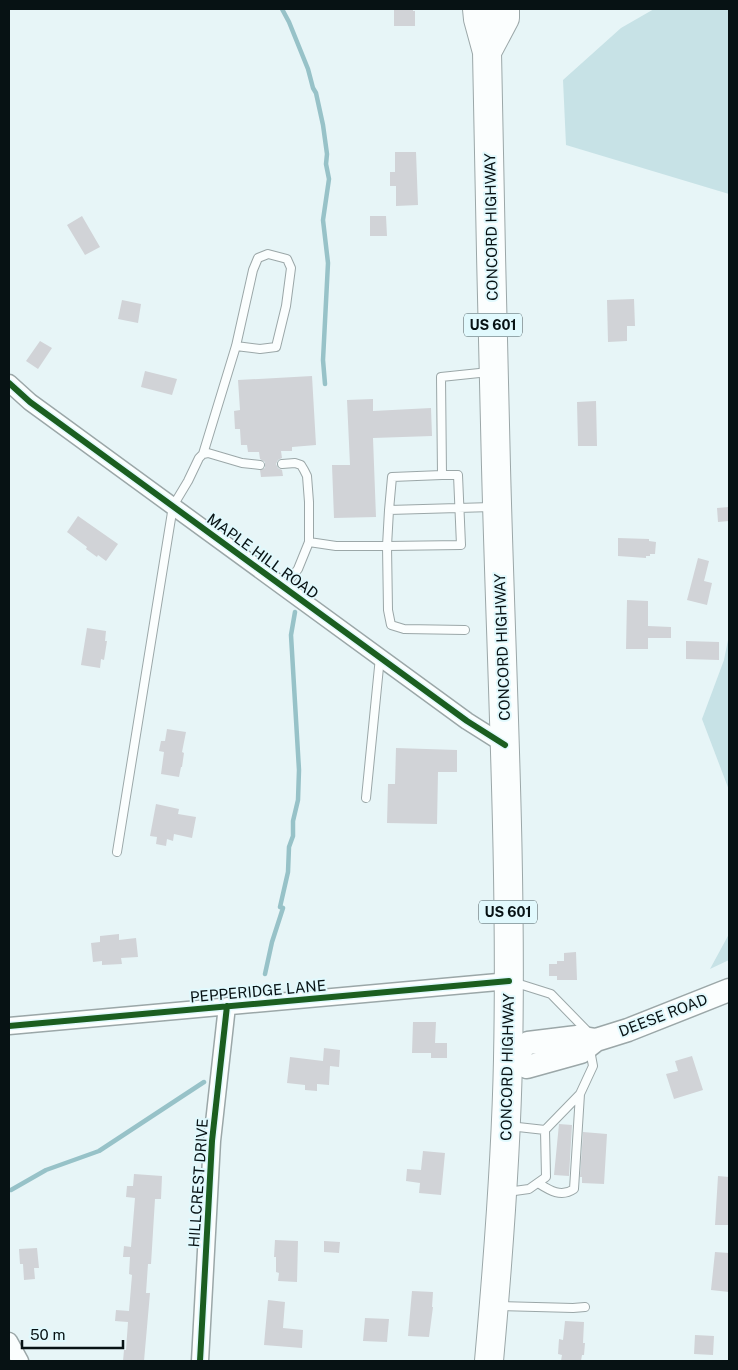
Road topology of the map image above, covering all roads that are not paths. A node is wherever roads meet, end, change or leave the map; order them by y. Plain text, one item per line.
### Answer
1 (477, 9) edge
2 (505, 9) edge
3 (487, 52) junction
4 (236, 346) junction
5 (494, 372) junction
6 (9, 383) edge
7 (203, 454) junction
8 (282, 464) dead end
9 (260, 465) dead end
10 (442, 474) junction
11 (173, 506) junction
12 (497, 506) junction
13 (460, 508) junction
14 (389, 510) junction
15 (309, 542) junction
16 (387, 546) junction
17 (284, 587) junction
18 (466, 630) dead end
19 (380, 657) junction
20 (505, 745) junction
21 (366, 798) dead end
22 (117, 852) dead end
23 (509, 981) junction
24 (729, 990) edge
25 (227, 1006) junction
26 (9, 1026) edge
27 (593, 1043) junction
28 (508, 1059) junction
29 (580, 1094) junction
30 (506, 1126) junction
31 (544, 1130) junction
32 (538, 1183) junction
33 (502, 1192) junction
34 (494, 1306) junction
35 (585, 1307) dead end
36 (9, 1341) edge
37 (20, 1361) edge
38 (200, 1361) edge
39 (489, 1361) edge

1 - 3 highway, CONCORD HIGHWAY / US 601
2 - 3 highway, CONCORD HIGHWAY / US 601
3 - 5 highway, CONCORD HIGHWAY / US 601
4 - 4 lane
4 - 7 lane
5 - 10 lane
5 - 12 highway, CONCORD HIGHWAY / US 601
6 - 11 street, MAPLE HILL ROAD
7 - 9 lane
7 - 11 lane
8 - 15 lane
10 - 13 lane
10 - 14 lane
11 - 17 street, MAPLE HILL ROAD
11 - 22 lane
12 - 13 lane
12 - 20 highway, CONCORD HIGHWAY / US 601
13 - 14 lane
13 - 16 lane
14 - 16 lane
15 - 16 lane
15 - 17 lane
16 - 18 lane
17 - 19 street, MAPLE HILL ROAD
19 - 20 street, MAPLE HILL ROAD
19 - 21 lane
20 - 23 highway, CONCORD HIGHWAY / US 601
23 - 25 street, PEPPERIDGE LANE
23 - 27 lane
23 - 28 highway, CONCORD HIGHWAY / US 601
24 - 27 street, DEESE ROAD
25 - 26 street, PEPPERIDGE LANE
25 - 38 street, HILLCREST DRIVE
27 - 28 street, DEESE ROAD
27 - 29 lane
28 - 30 highway, CONCORD HIGHWAY / US 601
29 - 31 lane
29 - 32 lane
30 - 31 lane
30 - 33 highway, CONCORD HIGHWAY / US 601
31 - 32 lane
32 - 33 lane
33 - 34 highway, CONCORD HIGHWAY / US 601
34 - 35 lane
34 - 39 highway, CONCORD HIGHWAY / US 601
36 - 37 street

